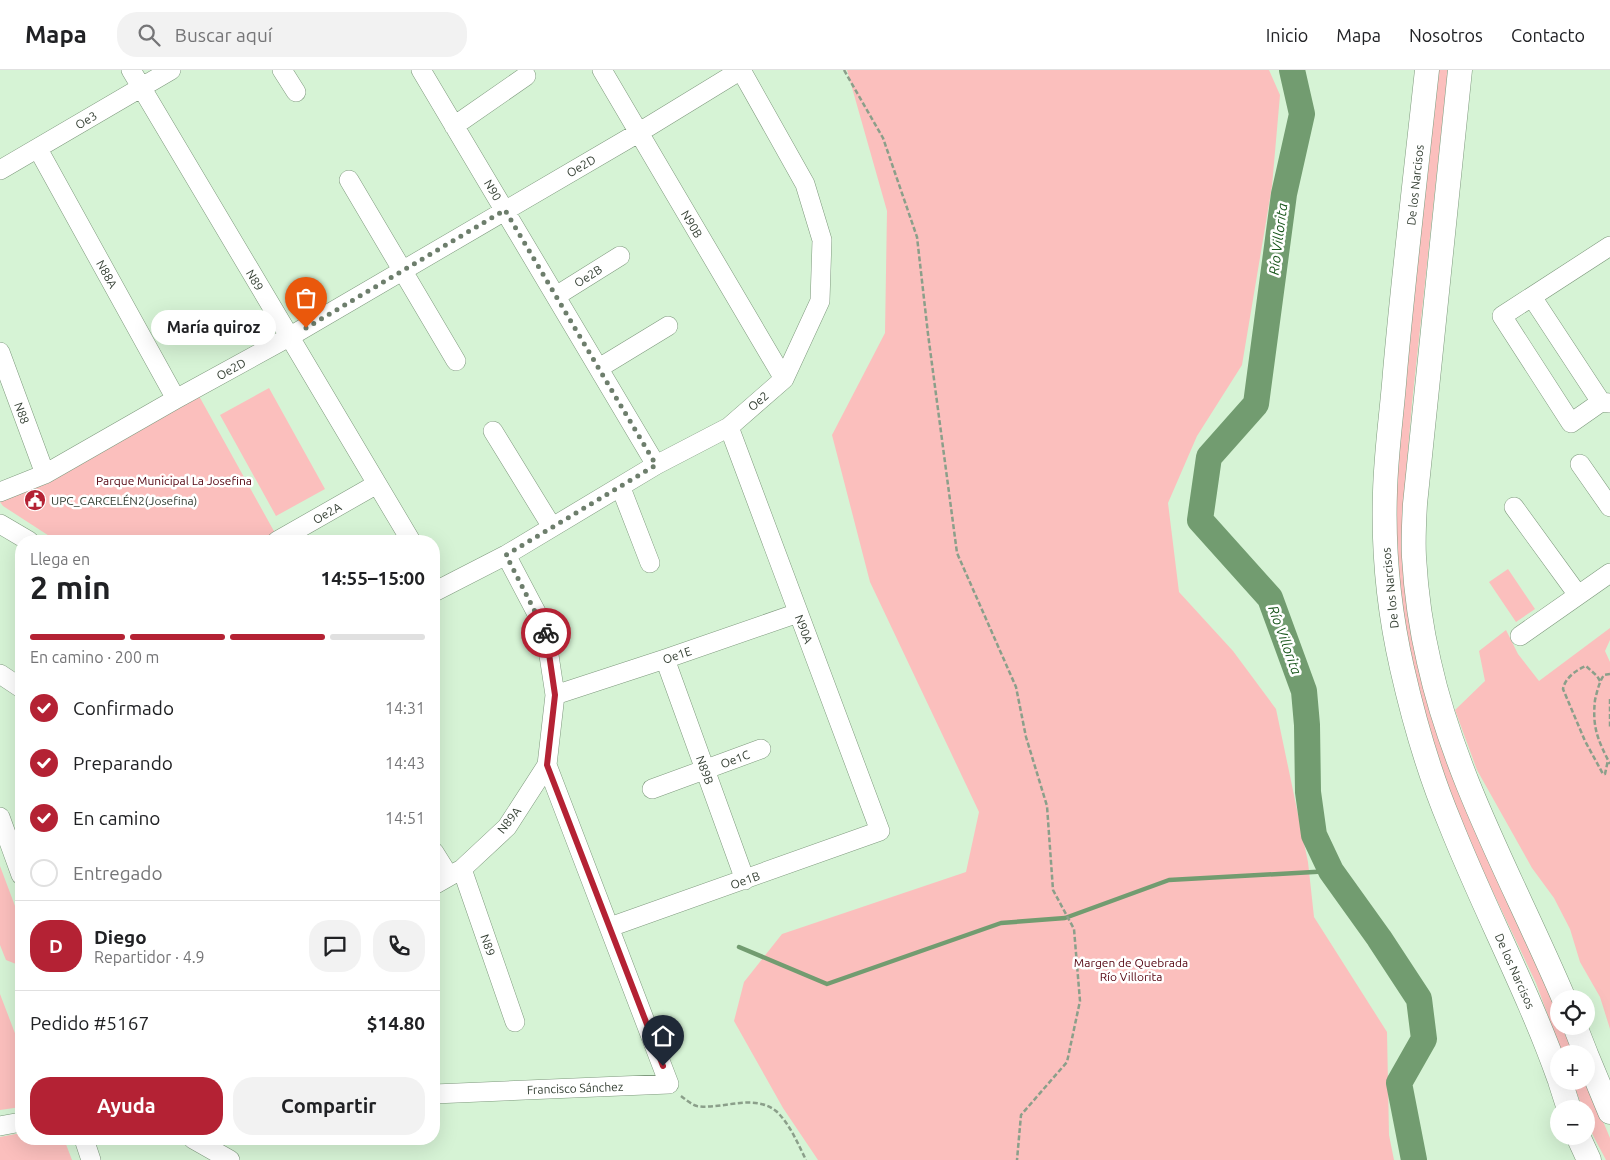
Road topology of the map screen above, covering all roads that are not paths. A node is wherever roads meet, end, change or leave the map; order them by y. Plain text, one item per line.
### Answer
1 (130, 70) edge
2 (171, 70) edge
3 (282, 70) edge
4 (421, 70) edge
5 (602, 70) edge
6 (741, 70) edge
7 (1427, 70) edge
8 (1460, 70) edge
9 (526, 76) dead end
10 (141, 88) junction
11 (296, 92) dead end
12 (454, 126) junction
13 (638, 133) junction
14 (38, 149) junction
15 (0, 170) edge
16 (349, 180) dead end
17 (505, 210) junction
18 (1610, 246) edge
19 (620, 256) dead end
20 (403, 270) junction
21 (556, 296) junction
22 (1532, 297) junction
23 (668, 326) dead end
24 (289, 337) junction
25 (0, 352) edge
26 (456, 361) dead end
27 (599, 368) junction
28 (784, 379) junction
29 (176, 399) junction
30 (1606, 403) edge
31 (729, 427) junction
32 (493, 431) dead end
33 (1580, 464) dead end
34 (656, 465) junction
35 (52, 476) junction
36 (376, 484) junction
37 (621, 488) junction
38 (0, 492) edge
39 (1514, 507) dead end
40 (1610, 507) edge
41 (0, 524) edge
42 (552, 527) junction
43 (19, 535) edge
44 (287, 535) edge
45 (407, 535) edge
46 (506, 555) junction
47 (650, 563) dead end
48 (1610, 572) edge
49 (440, 585) edge
50 (1578, 595) junction
51 (798, 613) junction
52 (1520, 636) dead end
53 (665, 659) junction
54 (0, 674) edge
55 (15, 684) edge
56 (555, 695) junction
57 (761, 749) dead end
58 (547, 765) junction
59 (705, 770) junction
60 (652, 789) dead end
61 (0, 817) edge
62 (880, 831) joint
63 (15, 858) edge
64 (440, 862) edge
65 (448, 876) edge
66 (745, 880) junction
67 (610, 927) junction
68 (1560, 990) edge
69 (515, 1022) dead end
70 (1550, 1054) edge
71 (1595, 1076) edge
72 (440, 1094) edge
73 (1610, 1112) edge
74 (15, 1123) edge
75 (0, 1126) edge
76 (86, 1145) edge
77 (204, 1145) edge
78 (1582, 1145) edge
79 (92, 1160) edge
80 (230, 1160) edge
81 (1589, 1160) edge

1 - 10 street, N89
2 - 10 street, Oe3
3 - 11 street
4 - 12 street, N90
5 - 13 street, N90B
6 - 13 street, Oe2D
6 - 28 street, Oe2
7 - 70 main road, De los Narcisos
8 - 68 main road
9 - 12 street
10 - 14 street, Oe3
10 - 24 street, N89
12 - 17 street, N90
13 - 17 street, Oe2D
13 - 28 street, N90B
14 - 15 street, Oe3
14 - 29 street, N88A
16 - 20 street
17 - 20 street, Oe2D
17 - 21 street, N90
18 - 22 street
19 - 21 street, Oe2B
20 - 24 street, Oe2D
20 - 26 street
21 - 27 street, N90
22 - 30 street
22 - 30 street
23 - 27 street
24 - 29 street, Oe2D
24 - 36 street, N89
25 - 35 street, N88
27 - 34 street, N90
28 - 31 street, Oe2
29 - 35 street, Oe2D
31 - 34 street, Oe2
31 - 51 street, N90A
32 - 42 street
33 - 40 street
34 - 37 street, Oe2
35 - 38 street, Oe2D
36 - 44 street, Oe2A
36 - 45 street, N89
37 - 42 street, Oe2
37 - 47 street
39 - 50 street
41 - 43 street
42 - 46 street, Oe2
46 - 49 street, Oe2
46 - 56 street, N89A
48 - 50 street
50 - 52 street
51 - 53 street, Oe1E
51 - 62 street, N90A
53 - 56 street, Oe1E
53 - 59 street, N89B
54 - 55 street
56 - 58 street, N89A
57 - 59 street, Oe1C
58 - 65 street, N89A
58 - 67 street, N89A
59 - 60 street, Oe1C
59 - 66 street, N89B
61 - 63 street
62 - 66 street, Oe1B
64 - 65 street, N89
65 - 69 street, N89
66 - 67 street, Oe1B
67 - 72 street, Francisco Sánchez
71 - 73 main road
74 - 75 street
76 - 79 street
77 - 80 street
78 - 81 main road

